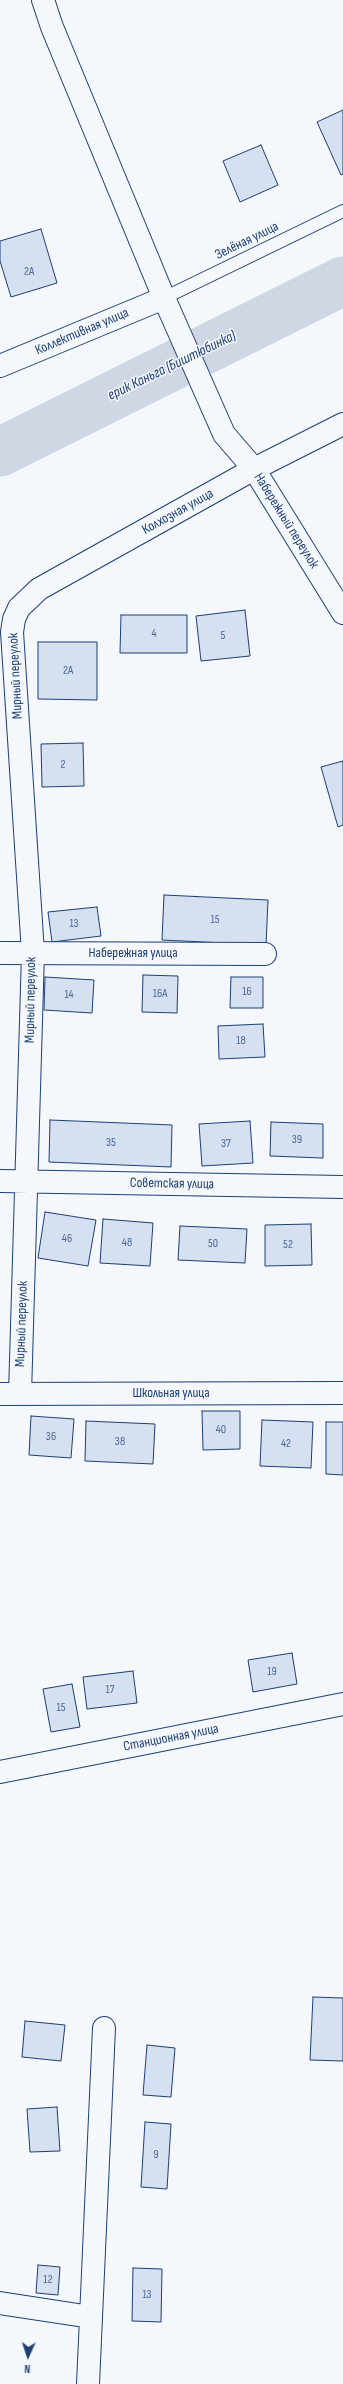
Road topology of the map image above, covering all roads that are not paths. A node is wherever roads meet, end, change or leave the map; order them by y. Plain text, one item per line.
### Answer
1 (43, 0) edge
2 (343, 211) edge
3 (164, 298) junction
4 (0, 366) edge
5 (343, 424) edge
6 (254, 469) junction
7 (19, 608) joint
8 (343, 613) edge
9 (33, 952) junction
10 (0, 953) edge
11 (265, 954) dead end
12 (0, 1181) edge
13 (26, 1181) junction
14 (343, 1188) edge
15 (343, 1393) edge
16 (10, 1394) edge
17 (343, 1704) edge
18 (0, 1772) edge
19 (104, 2028) dead end
20 (0, 2303) edge
21 (91, 2317) junction
22 (88, 2384) edge

1 - 3 street, Набережный переулок
2 - 3 lane, Зелёная улица
3 - 4 street, Коллективная улица
3 - 6 street, Набережный переулок
5 - 6 street, Колхозная улица
6 - 7 street, Колхозная улица
6 - 8 street, Набережный переулок
7 - 9 street, Мирный переулок
9 - 10 street, Набережная улица
9 - 11 street, Набережная улица
9 - 13 street, Мирный переулок
12 - 13 street, Советская улица
13 - 14 street, Советская улица
13 - 16 street, Мирный переулок
15 - 16 street, Школьная улица
17 - 18 street, Станционная улица
19 - 21 street
20 - 21 street
21 - 22 street

